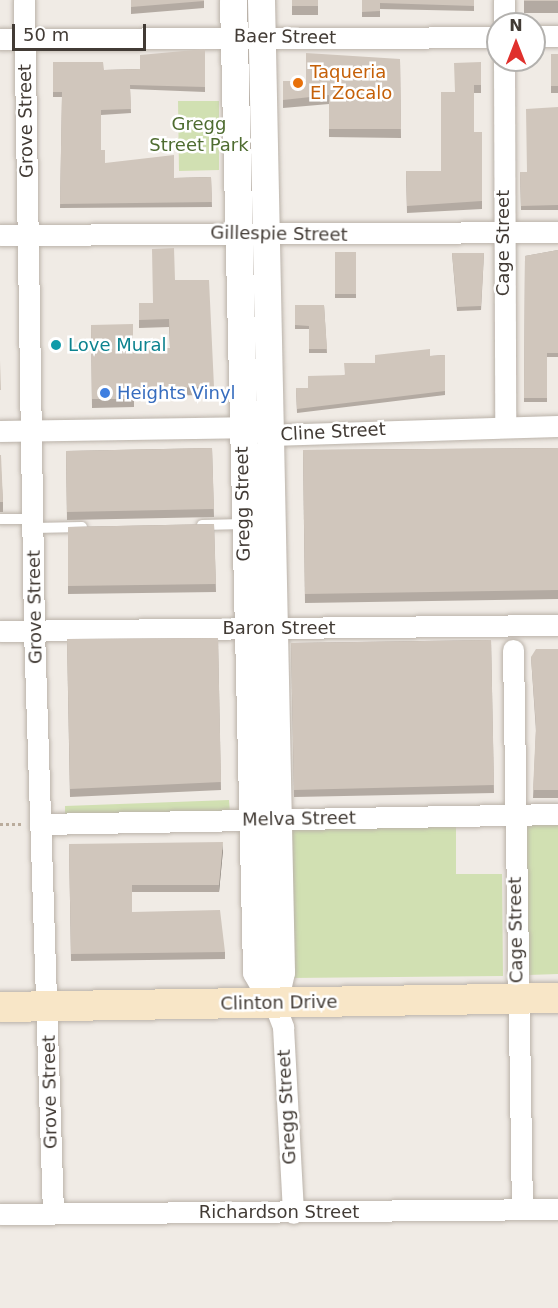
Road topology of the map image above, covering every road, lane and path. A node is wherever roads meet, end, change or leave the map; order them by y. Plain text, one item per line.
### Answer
1 (24, 0) edge
2 (233, 0) edge
3 (261, 0) edge
4 (234, 36) junction
5 (486, 37) edge
6 (24, 38) junction
7 (0, 39) edge
8 (261, 39) junction
9 (504, 72) edge
10 (502, 232) junction
11 (558, 232) edge
12 (237, 233) junction
13 (0, 235) edge
14 (28, 235) junction
15 (265, 236) junction
16 (505, 425) junction
17 (558, 426) edge
18 (242, 427) junction
19 (0, 430) edge
20 (34, 430) junction
21 (271, 435) junction
22 (0, 519) edge
23 (34, 523) junction
24 (189, 525) edge
25 (244, 525) junction
26 (94, 527) edge
27 (558, 625) edge
28 (246, 628) junction
29 (276, 628) junction
30 (0, 631) edge
31 (34, 631) junction
32 (513, 650) dead end
33 (514, 814) junction
34 (558, 814) edge
35 (279, 819) junction
36 (251, 820) junction
37 (41, 824) junction
38 (558, 998) edge
39 (518, 999) junction
40 (274, 1003) junction
41 (47, 1006) junction
42 (0, 1007) edge
43 (522, 1209) junction
44 (558, 1209) edge
45 (53, 1213) junction
46 (293, 1213) junction
47 (0, 1214) edge

1 - 6 street, Grove Street
2 - 4 street, Gregg Street
3 - 8 street, Gregg Street
4 - 6 street, Baer Street
4 - 8 street, Baer Street
4 - 12 street, Gregg Street
5 - 8 street, Baer Street
6 - 7 street, Baer Street
6 - 14 street, Grove Street
8 - 15 street, Gregg Street
9 - 10 street, Cage Street
10 - 11 street, Gillespie Street
10 - 15 street, Gillespie Street
10 - 16 street, Cage Street
12 - 14 street, Gillespie Street
12 - 15 street, Gillespie Street
12 - 18 street, Gregg Street
13 - 14 street, Gillespie Street
14 - 20 street, Grove Street
15 - 21 street, Gregg Street
16 - 17 street, Cline Street
16 - 21 street, Cline Street
18 - 20 street, Cline Street
18 - 21 street, Cline Street
18 - 25 street, Gregg Street
19 - 20 street, Cline Street
20 - 23 street, Grove Street
21 - 29 street, Gregg Street
22 - 23 lane
23 - 26 lane
23 - 31 street, Grove Street
24 - 25 lane
25 - 28 street, Gregg Street
27 - 29 street, Baron Street
28 - 29 street, Baron Street
28 - 31 street, Baron Street
28 - 36 street, Gregg Street
29 - 35 street, Gregg Street
30 - 31 street, Baron Street
31 - 37 street, Grove Street
32 - 33 street, Cage Street
33 - 34 street, Melva Street
33 - 35 street, Melva Street
33 - 39 street, Cage Street
35 - 36 street, Melva Street
35 - 40 street, Gregg Street
36 - 37 street, Melva Street
36 - 40 street, Gregg Street
37 - 41 street, Grove Street
38 - 39 main road, Clinton Drive
39 - 40 main road, Clinton Drive
39 - 43 street, Cage Street
40 - 41 main road, Clinton Drive
40 - 46 street, Gregg Street
41 - 42 main road, Clinton Drive
41 - 45 street, Grove Street
43 - 44 street, Richardson Street
43 - 46 street, Richardson Street
45 - 46 street, Richardson Street
45 - 47 street, Richardson Street

